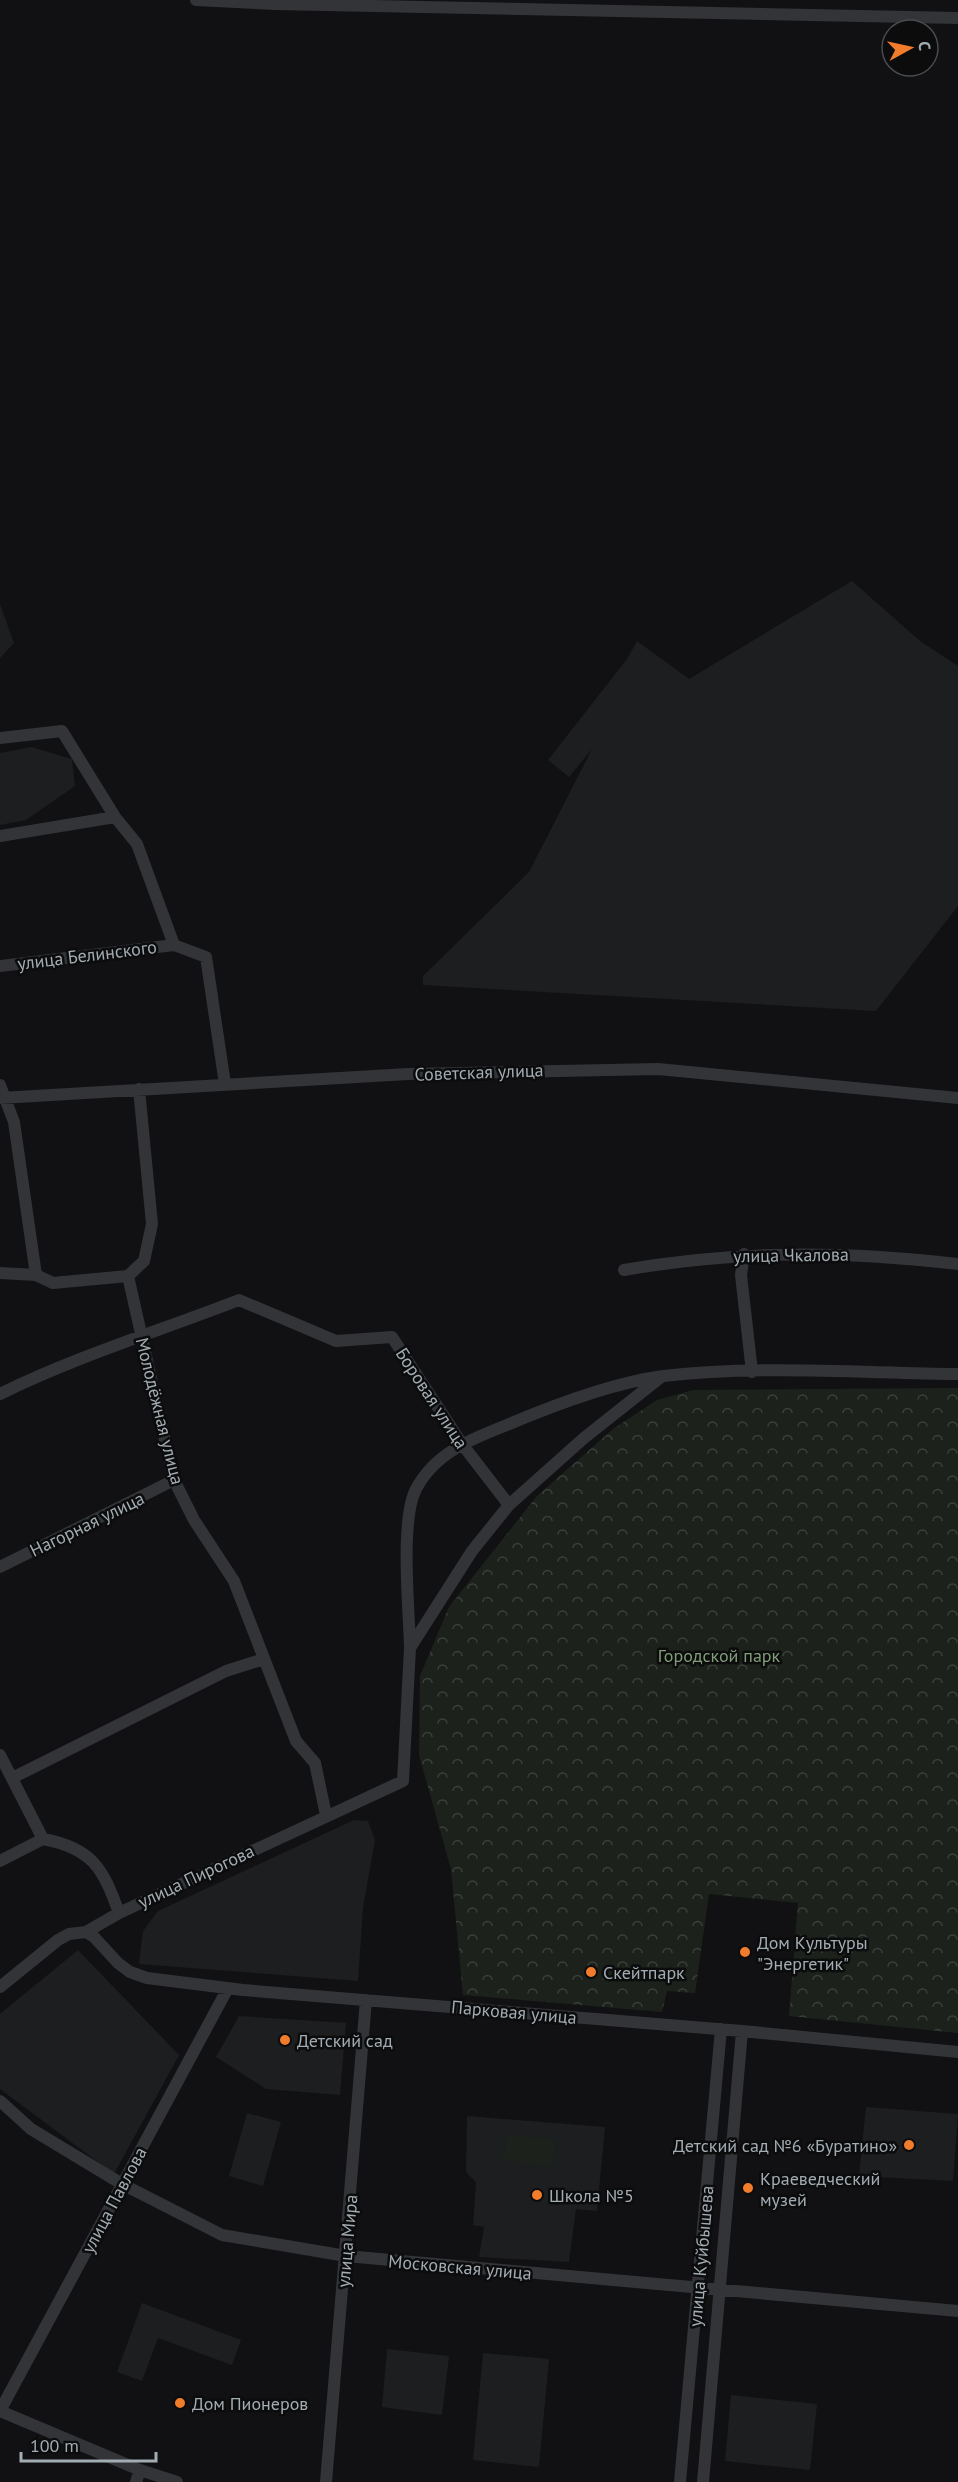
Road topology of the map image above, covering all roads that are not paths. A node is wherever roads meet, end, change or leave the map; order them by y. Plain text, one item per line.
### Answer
1 (196, 0) edge
2 (958, 18) edge
3 (0, 738) edge
4 (116, 817) junction
5 (0, 836) edge
6 (174, 945) junction
7 (0, 966) edge
8 (225, 1084) junction
9 (139, 1089) junction
10 (1, 1093) edge
11 (958, 1098) edge
12 (744, 1254) junction
13 (958, 1263) edge
14 (624, 1270) dead end
15 (0, 1273) edge
16 (36, 1275) junction
17 (128, 1276) junction
18 (142, 1338) junction
19 (752, 1372) junction
20 (958, 1374) edge
21 (661, 1377) junction
22 (0, 1394) edge
23 (462, 1444) junction
24 (174, 1480) junction
25 (509, 1505) junction
26 (0, 1567) edge
27 (410, 1648) junction
28 (264, 1659) junction
29 (0, 1755) edge
30 (12, 1778) junction
31 (326, 1815) junction
32 (43, 1839) junction
33 (0, 1861) edge
34 (119, 1913) junction
35 (86, 1932) junction
36 (0, 1987) edge
37 (228, 1988) junction
38 (366, 2000) junction
39 (721, 2029) junction
40 (742, 2031) junction
41 (958, 2052) edge
42 (0, 2101) edge
43 (122, 2184) junction
44 (346, 2256) junction
45 (698, 2290) junction
46 (721, 2291) junction
47 (958, 2311) edge
48 (0, 2411) edge
49 (138, 2476) edge
50 (172, 2481) edge
51 (326, 2482) edge
52 (680, 2482) edge
53 (703, 2482) edge

1 - 2 street
3 - 4 street
4 - 5 street
4 - 6 street
6 - 7 street, улица Белинского
6 - 8 street
8 - 9 street, Советская улица
8 - 11 street, Советская улица
9 - 10 street, Советская улица
9 - 17 street
10 - 16 street
12 - 13 street, улица Чкалова
12 - 14 street, улица Чкалова
12 - 19 street
15 - 16 street
16 - 17 street
17 - 18 street, Молодёжная улица
18 - 22 street, Боровая улица
18 - 23 street, Боровая улица
18 - 24 street, Молодёжная улица
19 - 20 street
19 - 21 street
21 - 23 street
21 - 25 street
23 - 25 street, Боровая улица
23 - 27 street
24 - 26 street, Нагорная улица
24 - 28 street, Молодёжная улица
25 - 27 street
27 - 31 street, улица Пирогова
28 - 30 street
28 - 31 street, Молодёжная улица
29 - 30 street
30 - 32 street
31 - 34 street, улица Пирогова
32 - 33 street
32 - 34 street
34 - 35 street, улица Пирогова
35 - 36 street, улица Пирогова
35 - 37 street, Парковая улица
37 - 38 street, Парковая улица
37 - 43 street, улица Павлова
38 - 39 street, Парковая улица
38 - 44 street, улица Мира
39 - 40 street, Парковая улица
39 - 45 street, улица Куйбышева
40 - 41 street, Парковая улица
40 - 46 street, улица Куйбышева
42 - 43 street, Московская улица
43 - 44 street, Московская улица
43 - 48 street, улица Павлова
44 - 45 street, Московская улица
44 - 51 street, улица Мира
45 - 46 street, Московская улица
45 - 52 street, улица Куйбышева
46 - 47 street, Московская улица
46 - 53 street, улица Куйбышева
48 - 49 street
49 - 50 street

